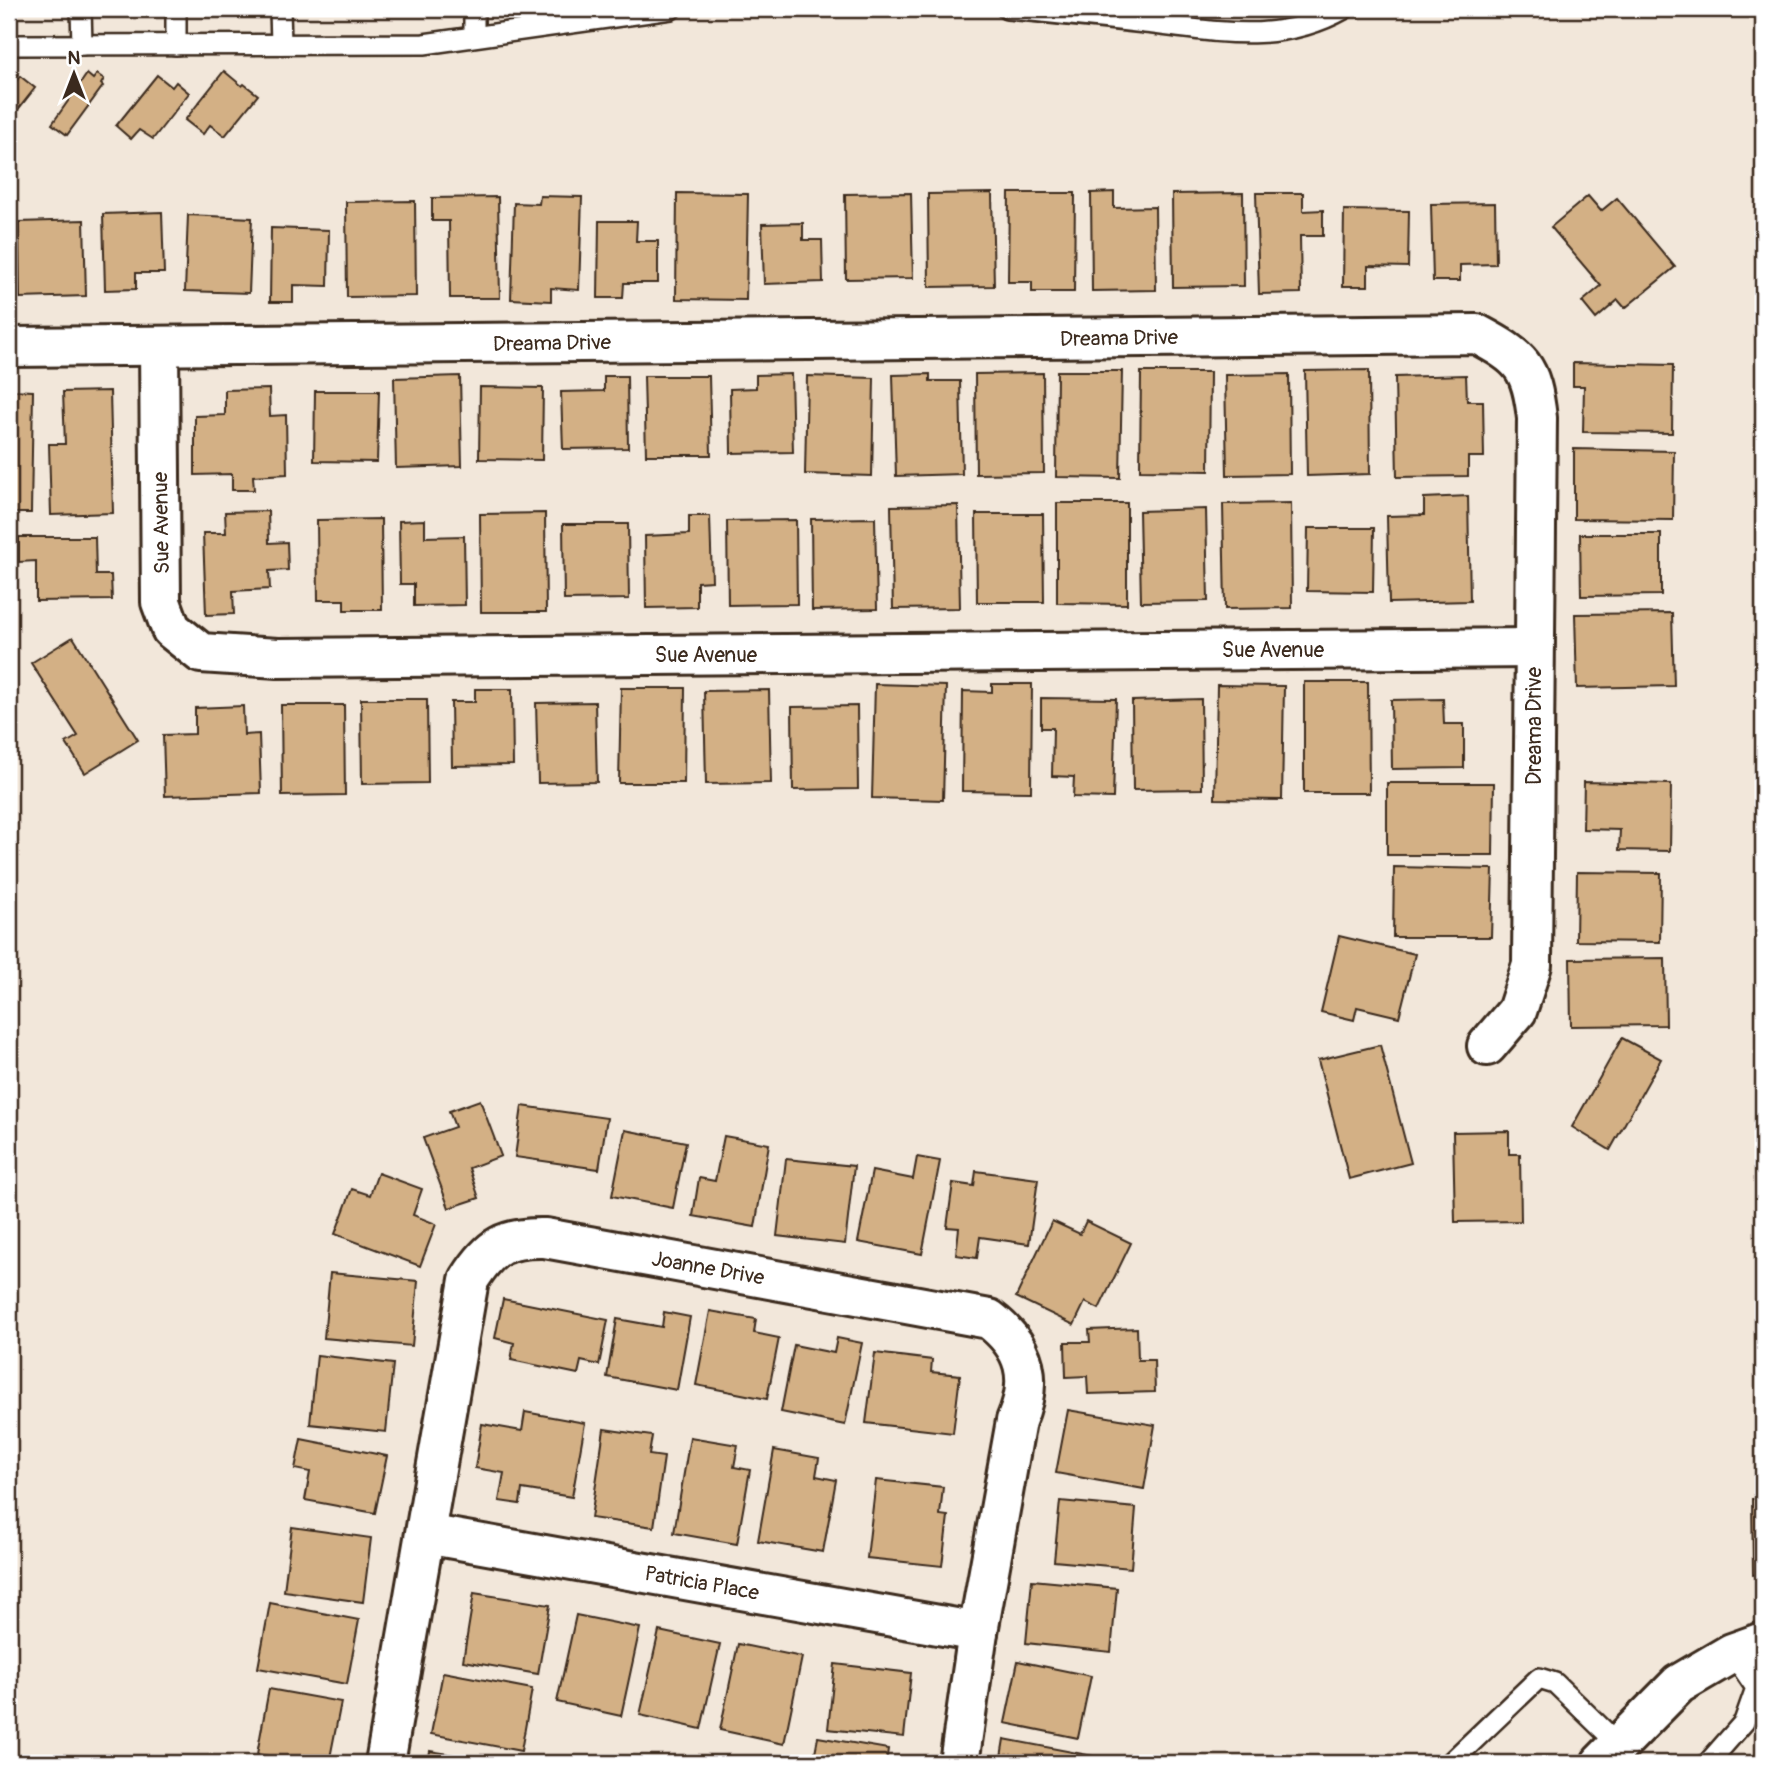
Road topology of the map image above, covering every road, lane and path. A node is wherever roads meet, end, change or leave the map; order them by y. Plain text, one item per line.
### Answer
1 (81, 9) edge
2 (176, 9) edge
3 (280, 9) edge
4 (474, 9) edge
5 (671, 9) edge
6 (1007, 9) edge
7 (1343, 9) edge
8 (1088, 13) edge
9 (1188, 18) edge
10 (474, 36) junction
11 (281, 44) junction
12 (9, 45) edge
13 (82, 45) junction
14 (176, 45) junction
15 (159, 346) junction
16 (9, 347) edge
17 (1534, 648) junction
18 (1487, 1046) dead end
19 (426, 1534) junction
20 (978, 1632) junction
21 (1748, 1648) edge
22 (1610, 1754) edge
23 (386, 1763) edge
24 (958, 1763) edge
25 (1450, 1763) edge
26 (1708, 1763) edge

1 - 13 lane
2 - 14 lane
3 - 11 lane
4 - 10 lane
5 - 10 lane
6 - 8 lane
7 - 9 lane
8 - 9 lane
10 - 11 lane
11 - 14 lane
12 - 13 lane
13 - 14 lane
15 - 16 street, Dreama Drive
15 - 17 street, Sue Avenue
15 - 17 street, Dreama Drive
17 - 18 street, Dreama Drive
19 - 20 street, Patricia Place
19 - 20 street, Joanne Drive
19 - 23 street, Joanne Drive
20 - 24 street, Joanne Drive
21 - 22 street
21 - 26 lane
22 - 25 lane

